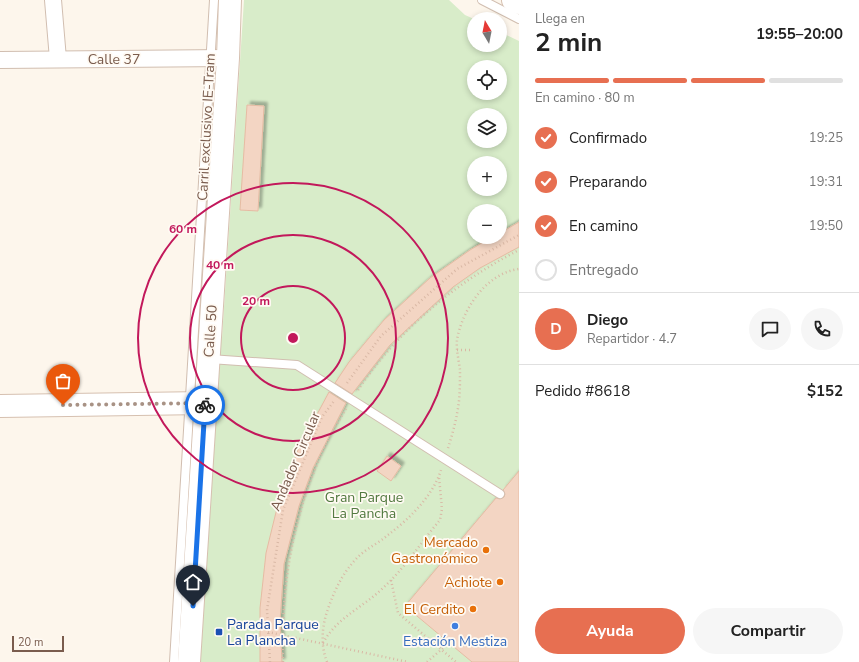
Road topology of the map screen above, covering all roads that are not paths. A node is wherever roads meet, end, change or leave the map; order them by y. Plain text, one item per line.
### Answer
1 (53, 0) edge
2 (214, 0) edge
3 (230, 0) edge
4 (482, 0) edge
5 (517, 7) edge
6 (219, 58) junction
7 (58, 59) junction
8 (0, 60) edge
9 (208, 358) junction
10 (197, 403) junction
11 (0, 406) edge
12 (500, 494) dead end
13 (174, 662) edge
14 (189, 662) edge

1 - 7 street
2 - 6 lane, Carril exclusivo IE-Tram
3 - 6 main road, Calle 50
4 - 5 lane
6 - 7 street, Calle 37
6 - 9 main road, Calle 50
6 - 10 lane, Carril exclusivo IE-Tram
7 - 8 street, Calle 37
9 - 10 main road, Calle 50
9 - 12 lane
10 - 11 main road
10 - 13 lane, Carril exclusivo IE-Tram
10 - 14 main road, Calle 50

